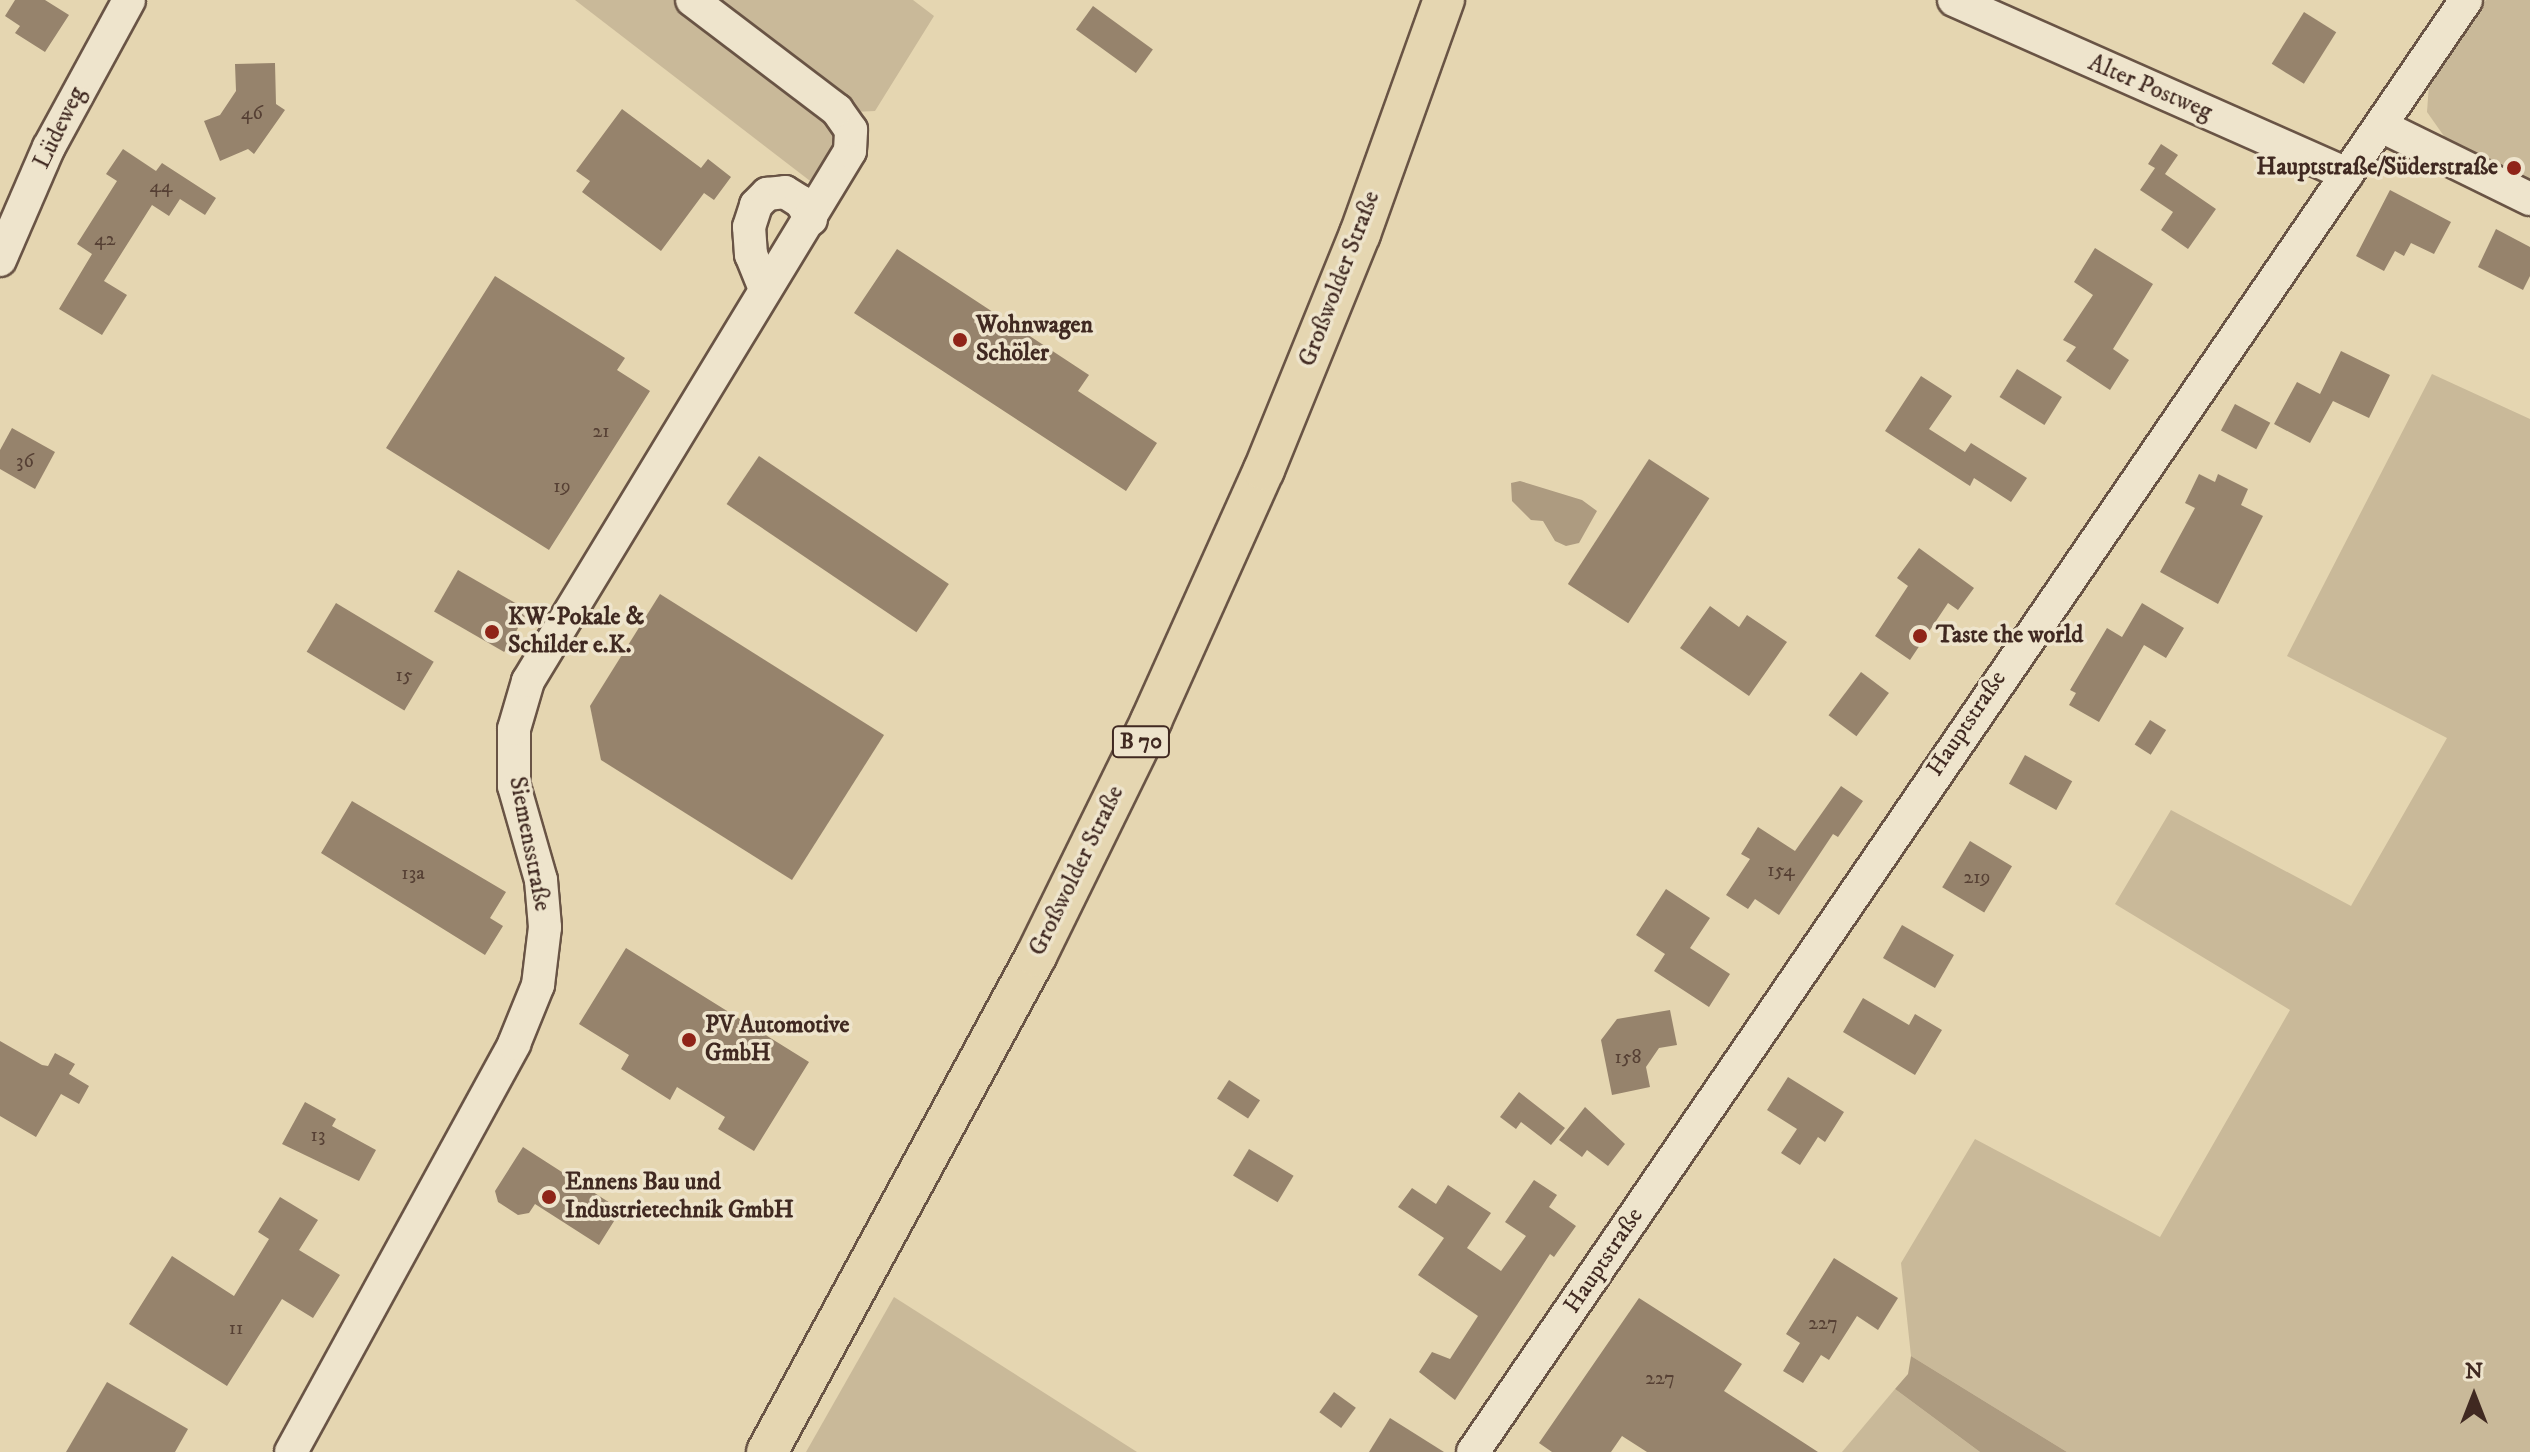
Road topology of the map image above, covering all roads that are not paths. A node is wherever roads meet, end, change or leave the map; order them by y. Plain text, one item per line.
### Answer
1 (129, 0) edge
2 (692, 0) edge
3 (1444, 0) edge
4 (1954, 0) edge
5 (2466, 0) edge
6 (2381, 126) junction
7 (2347, 174) junction
8 (2530, 199) edge
9 (811, 219) junction
10 (0, 260) edge
11 (765, 289) junction
12 (291, 1452) edge
13 (767, 1452) edge
14 (1473, 1452) edge

1 - 10 street, Lüdeweg
2 - 9 street, Siemensstraße
3 - 13 main road, Großwolder Straße / B 70
4 - 7 street, Alter Postweg
5 - 6 street, Hauptstraße
6 - 7 street, Hauptstraße
6 - 8 street
7 - 14 street, Hauptstraße
9 - 11 street, Siemensstraße
9 - 11 street
11 - 12 street, Siemensstraße

